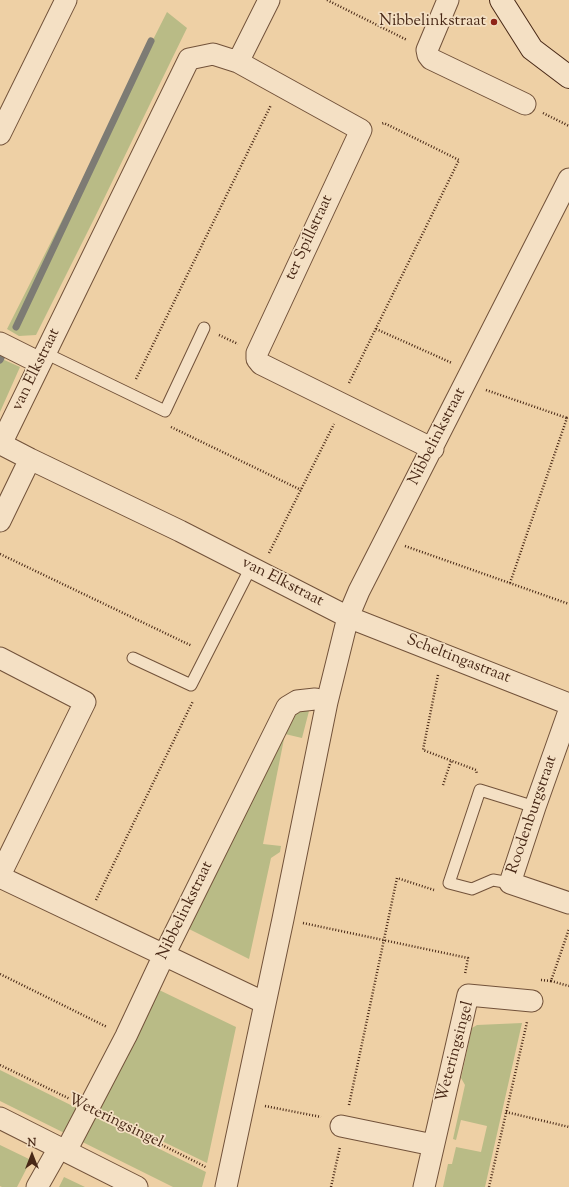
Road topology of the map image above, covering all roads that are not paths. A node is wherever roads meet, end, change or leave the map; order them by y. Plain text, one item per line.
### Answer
1 (66, 0) edge
2 (269, 0) edge
3 (448, 0) edge
4 (501, 0) edge
5 (238, 62) junction
6 (569, 78) edge
7 (525, 104) road end
8 (0, 133) edge
9 (569, 179) edge
10 (204, 328) road end
11 (0, 343) edge
12 (43, 358) junction
13 (433, 449) junction
14 (30, 459) junction
15 (0, 521) edge
16 (255, 570) junction
17 (348, 616) junction
18 (0, 658) edge
19 (133, 658) dead end
20 (327, 702) junction
21 (569, 704) edge
22 (569, 711) edge
23 (535, 807) junction
24 (0, 876) edge
25 (510, 883) junction
26 (569, 903) edge
27 (164, 955) junction
28 (532, 1001) road end
29 (265, 1003) junction
30 (0, 1118) edge
31 (343, 1126) road end
32 (433, 1145) junction
33 (62, 1149) junction
34 (226, 1185) edge
35 (37, 1187) edge
36 (137, 1187) edge
37 (424, 1187) edge

1 - 8 street
2 - 5 street
3 - 7 street
4 - 6 street
5 - 12 street, van Elkstraat
5 - 13 street, ter Spillstraat
9 - 13 street, Nibbelinkstraat
10 - 12 lane
11 - 12 street
12 - 14 street, van Elkstraat
13 - 17 street, Nibbelinkstraat
14 - 15 street
14 - 16 street, van Elkstraat
16 - 17 street, van Elkstraat
16 - 19 lane
17 - 20 street, Nibbelinkstraat
17 - 21 street, Scheltingastraat
18 - 24 street
20 - 27 street, Nibbelinkstraat
20 - 29 street, Nibbelinkstraat
22 - 23 street, Roodenburgstraat
23 - 25 street, Roodenburgstraat
23 - 25 lane
24 - 27 street
25 - 26 street, Roodenburgstraat
27 - 29 street
27 - 33 street, Nibbelinkstraat
28 - 32 street, Weteringsingel
29 - 34 street, Nibbelinkstraat
30 - 33 street
31 - 32 street
32 - 37 street, Weteringsingel
33 - 35 street, Nibbelinkstraat
33 - 36 street

